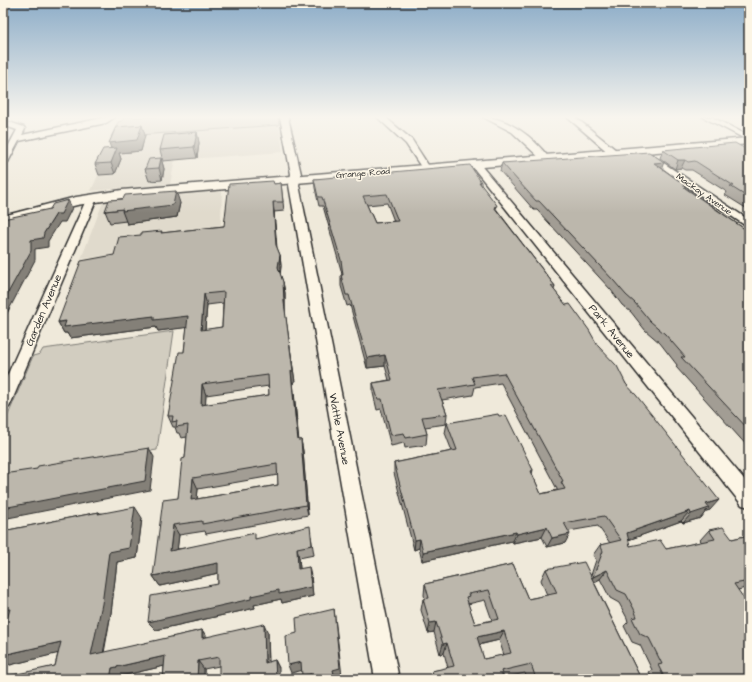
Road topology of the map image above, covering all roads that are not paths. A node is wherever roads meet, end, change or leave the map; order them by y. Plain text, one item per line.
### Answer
1 (11, 149) edge
2 (291, 149) edge
3 (413, 149) edge
4 (535, 149) edge
5 (611, 149) edge
6 (653, 149) edge
7 (640, 150) junction
8 (615, 152) junction
9 (545, 158) junction
10 (5, 160) dead end
11 (475, 164) junction
12 (426, 168) junction
13 (295, 179) junction
14 (87, 199) junction
15 (3, 220) edge
16 (749, 225) edge
17 (3, 403) edge
18 (749, 499) edge
19 (387, 679) edge

1 - 10 street
2 - 13 street, Wattle Avenue
3 - 12 street
4 - 9 street
5 - 8 street
6 - 7 main road, Grange Road
7 - 8 main road, Grange Road
7 - 16 street, Mackay Avenue
8 - 9 main road, Grange Road
9 - 11 main road, Grange Road
11 - 12 main road, Grange Road
11 - 18 street, Park Avenue
12 - 13 main road, Grange Road
13 - 14 main road, Grange Road
13 - 19 street, Wattle Avenue
14 - 15 main road, Grange Road
14 - 17 street, Garden Avenue

